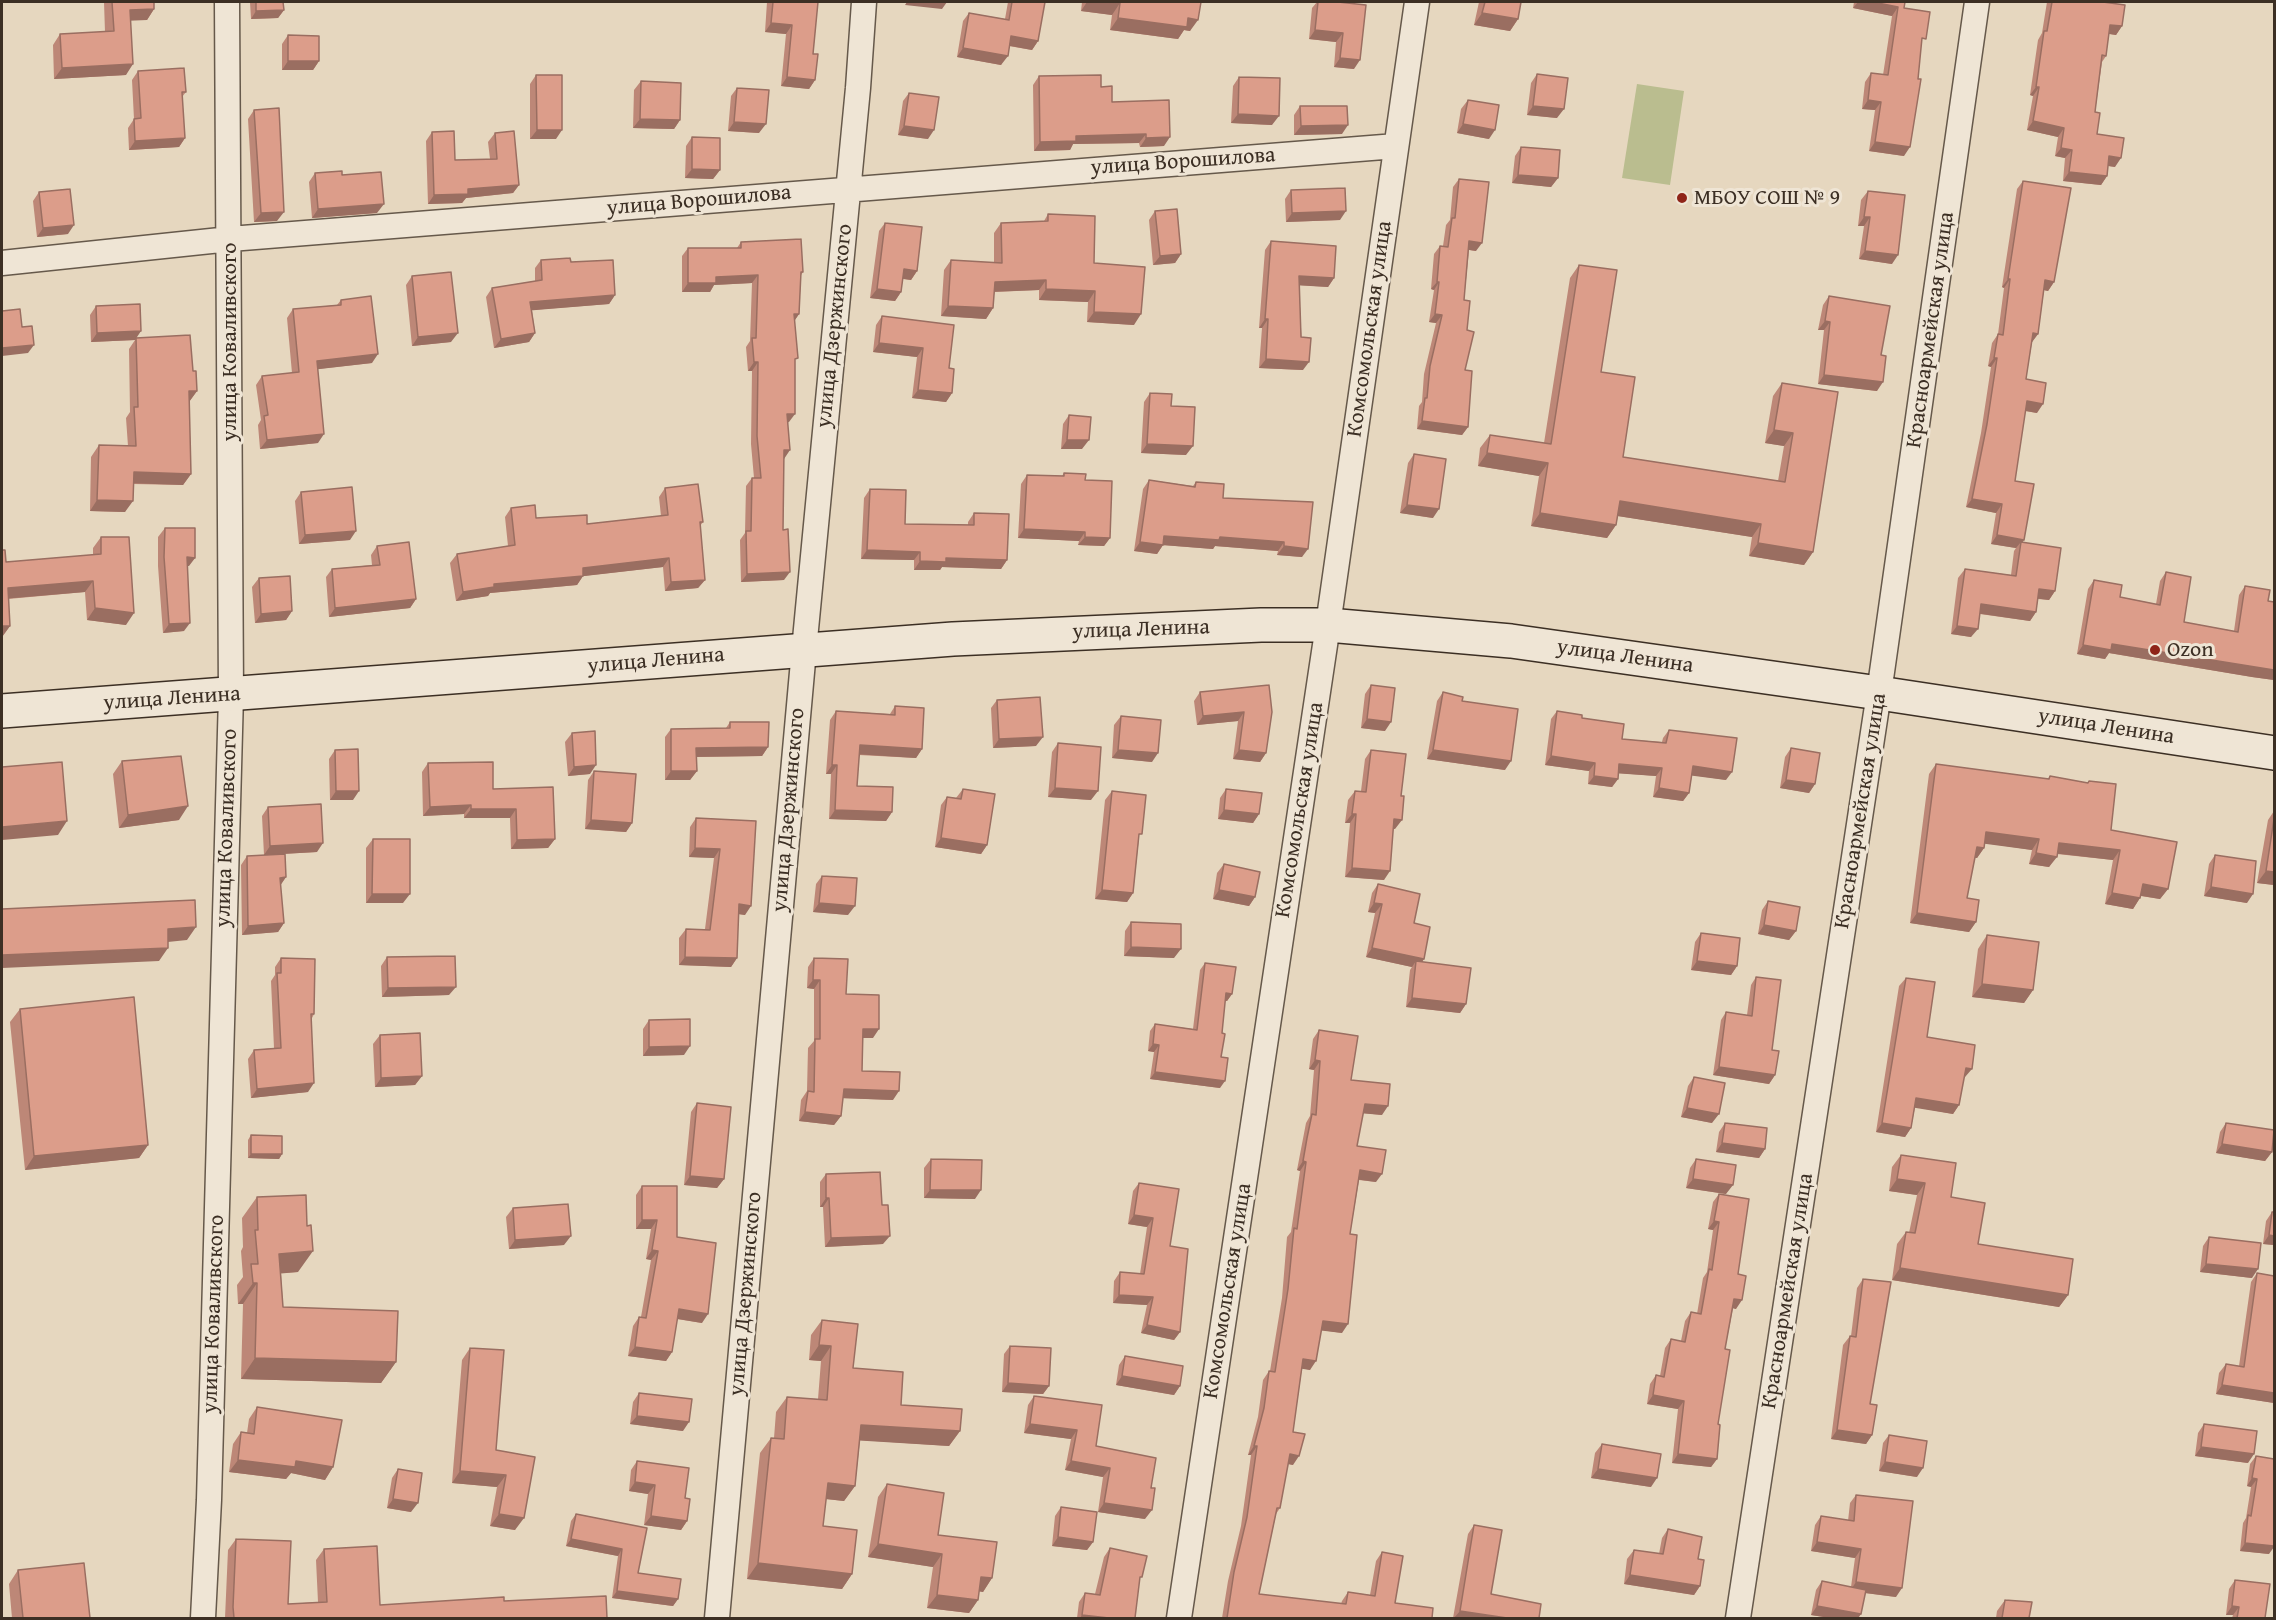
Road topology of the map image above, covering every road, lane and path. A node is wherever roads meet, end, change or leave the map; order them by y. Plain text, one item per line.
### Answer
1 (227, 2) edge
2 (864, 2) edge
3 (1417, 2) edge
4 (1977, 2) edge
5 (1396, 146) junction
6 (849, 189) junction
7 (230, 239) junction
8 (2, 263) edge
9 (1328, 625) junction
10 (804, 650) junction
11 (1879, 693) junction
12 (231, 695) junction
13 (2, 711) edge
14 (2274, 753) edge
15 (202, 1618) edge
16 (717, 1618) edge
17 (1179, 1618) edge
18 (1738, 1618) edge

1 - 7 street, улица Коваливского
2 - 6 street, улица Дзержинского
3 - 5 street, Комсомольская улица
4 - 11 street, Красноармейская улица
5 - 6 street, улица Ворошилова
5 - 9 street, Комсомольская улица
6 - 7 street, улица Ворошилова
6 - 10 street, улица Дзержинского
7 - 8 street, улица Ворошилова
7 - 12 street, улица Коваливского
9 - 10 street, улица Ленина
9 - 11 street, улица Ленина
9 - 17 street, Комсомольская улица
10 - 12 street, улица Ленина
10 - 16 street, улица Дзержинского
11 - 14 street, улица Ленина
11 - 18 street, Красноармейская улица
12 - 13 street, улица Ленина
12 - 15 street, улица Коваливского

